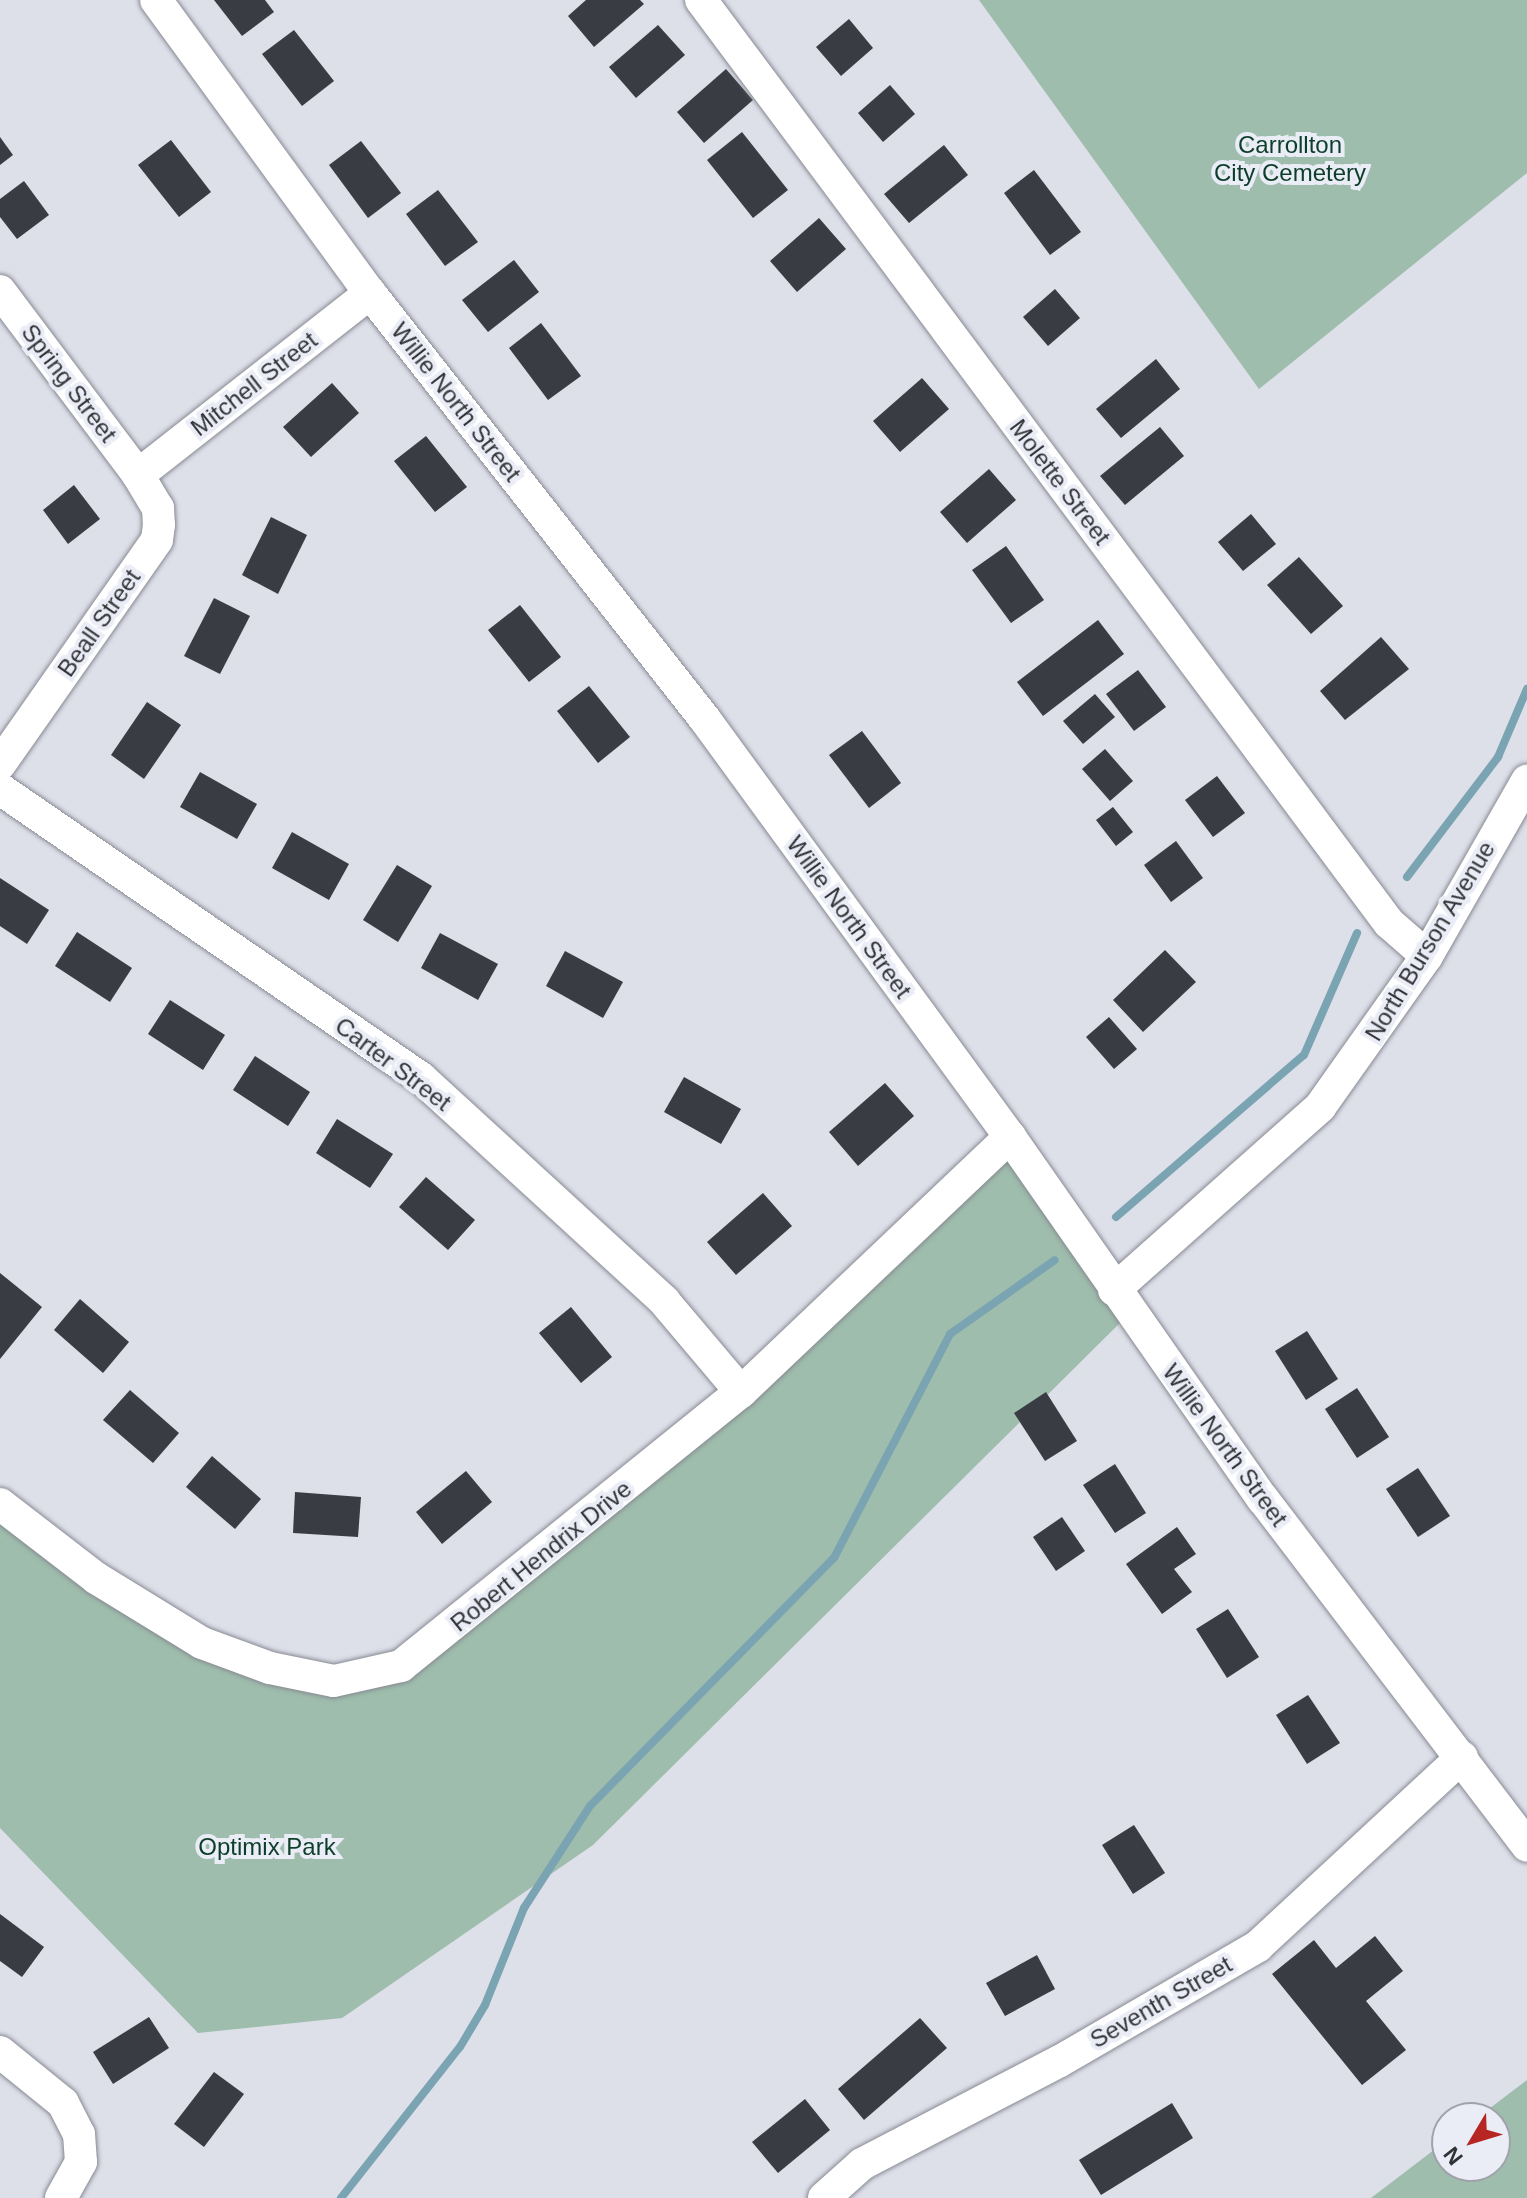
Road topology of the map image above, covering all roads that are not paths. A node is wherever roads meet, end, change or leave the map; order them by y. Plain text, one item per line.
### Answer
1 (156, 0) edge
2 (701, 0) edge
3 (0, 291) edge
4 (370, 293) junction
5 (138, 475) junction
6 (0, 764) edge
7 (1527, 781) edge
8 (0, 789) edge
9 (1427, 956) junction
10 (1010, 1137) junction
11 (1114, 1290) junction
12 (741, 1392) junction
13 (0, 1504) edge
14 (1462, 1757) junction
15 (1527, 1846) edge
16 (0, 2052) edge
17 (61, 2198) edge
18 (824, 2198) edge

1 - 4 street, Willie North Street
2 - 9 street, Molette Street
3 - 5 street, Spring Street
4 - 5 street, Mitchell Street
4 - 10 street, Willie North Street
5 - 6 street, Beall Street
7 - 9 street, North Burson Avenue
8 - 12 street, Carter Street
9 - 11 street, North Burson Avenue
10 - 11 street, Willie North Street
10 - 12 street, Robert Hendrix Drive
11 - 14 street, Willie North Street
12 - 13 street, Robert Hendrix Drive
14 - 15 street, Willie North Street
14 - 18 street, Seventh Street
16 - 17 street

